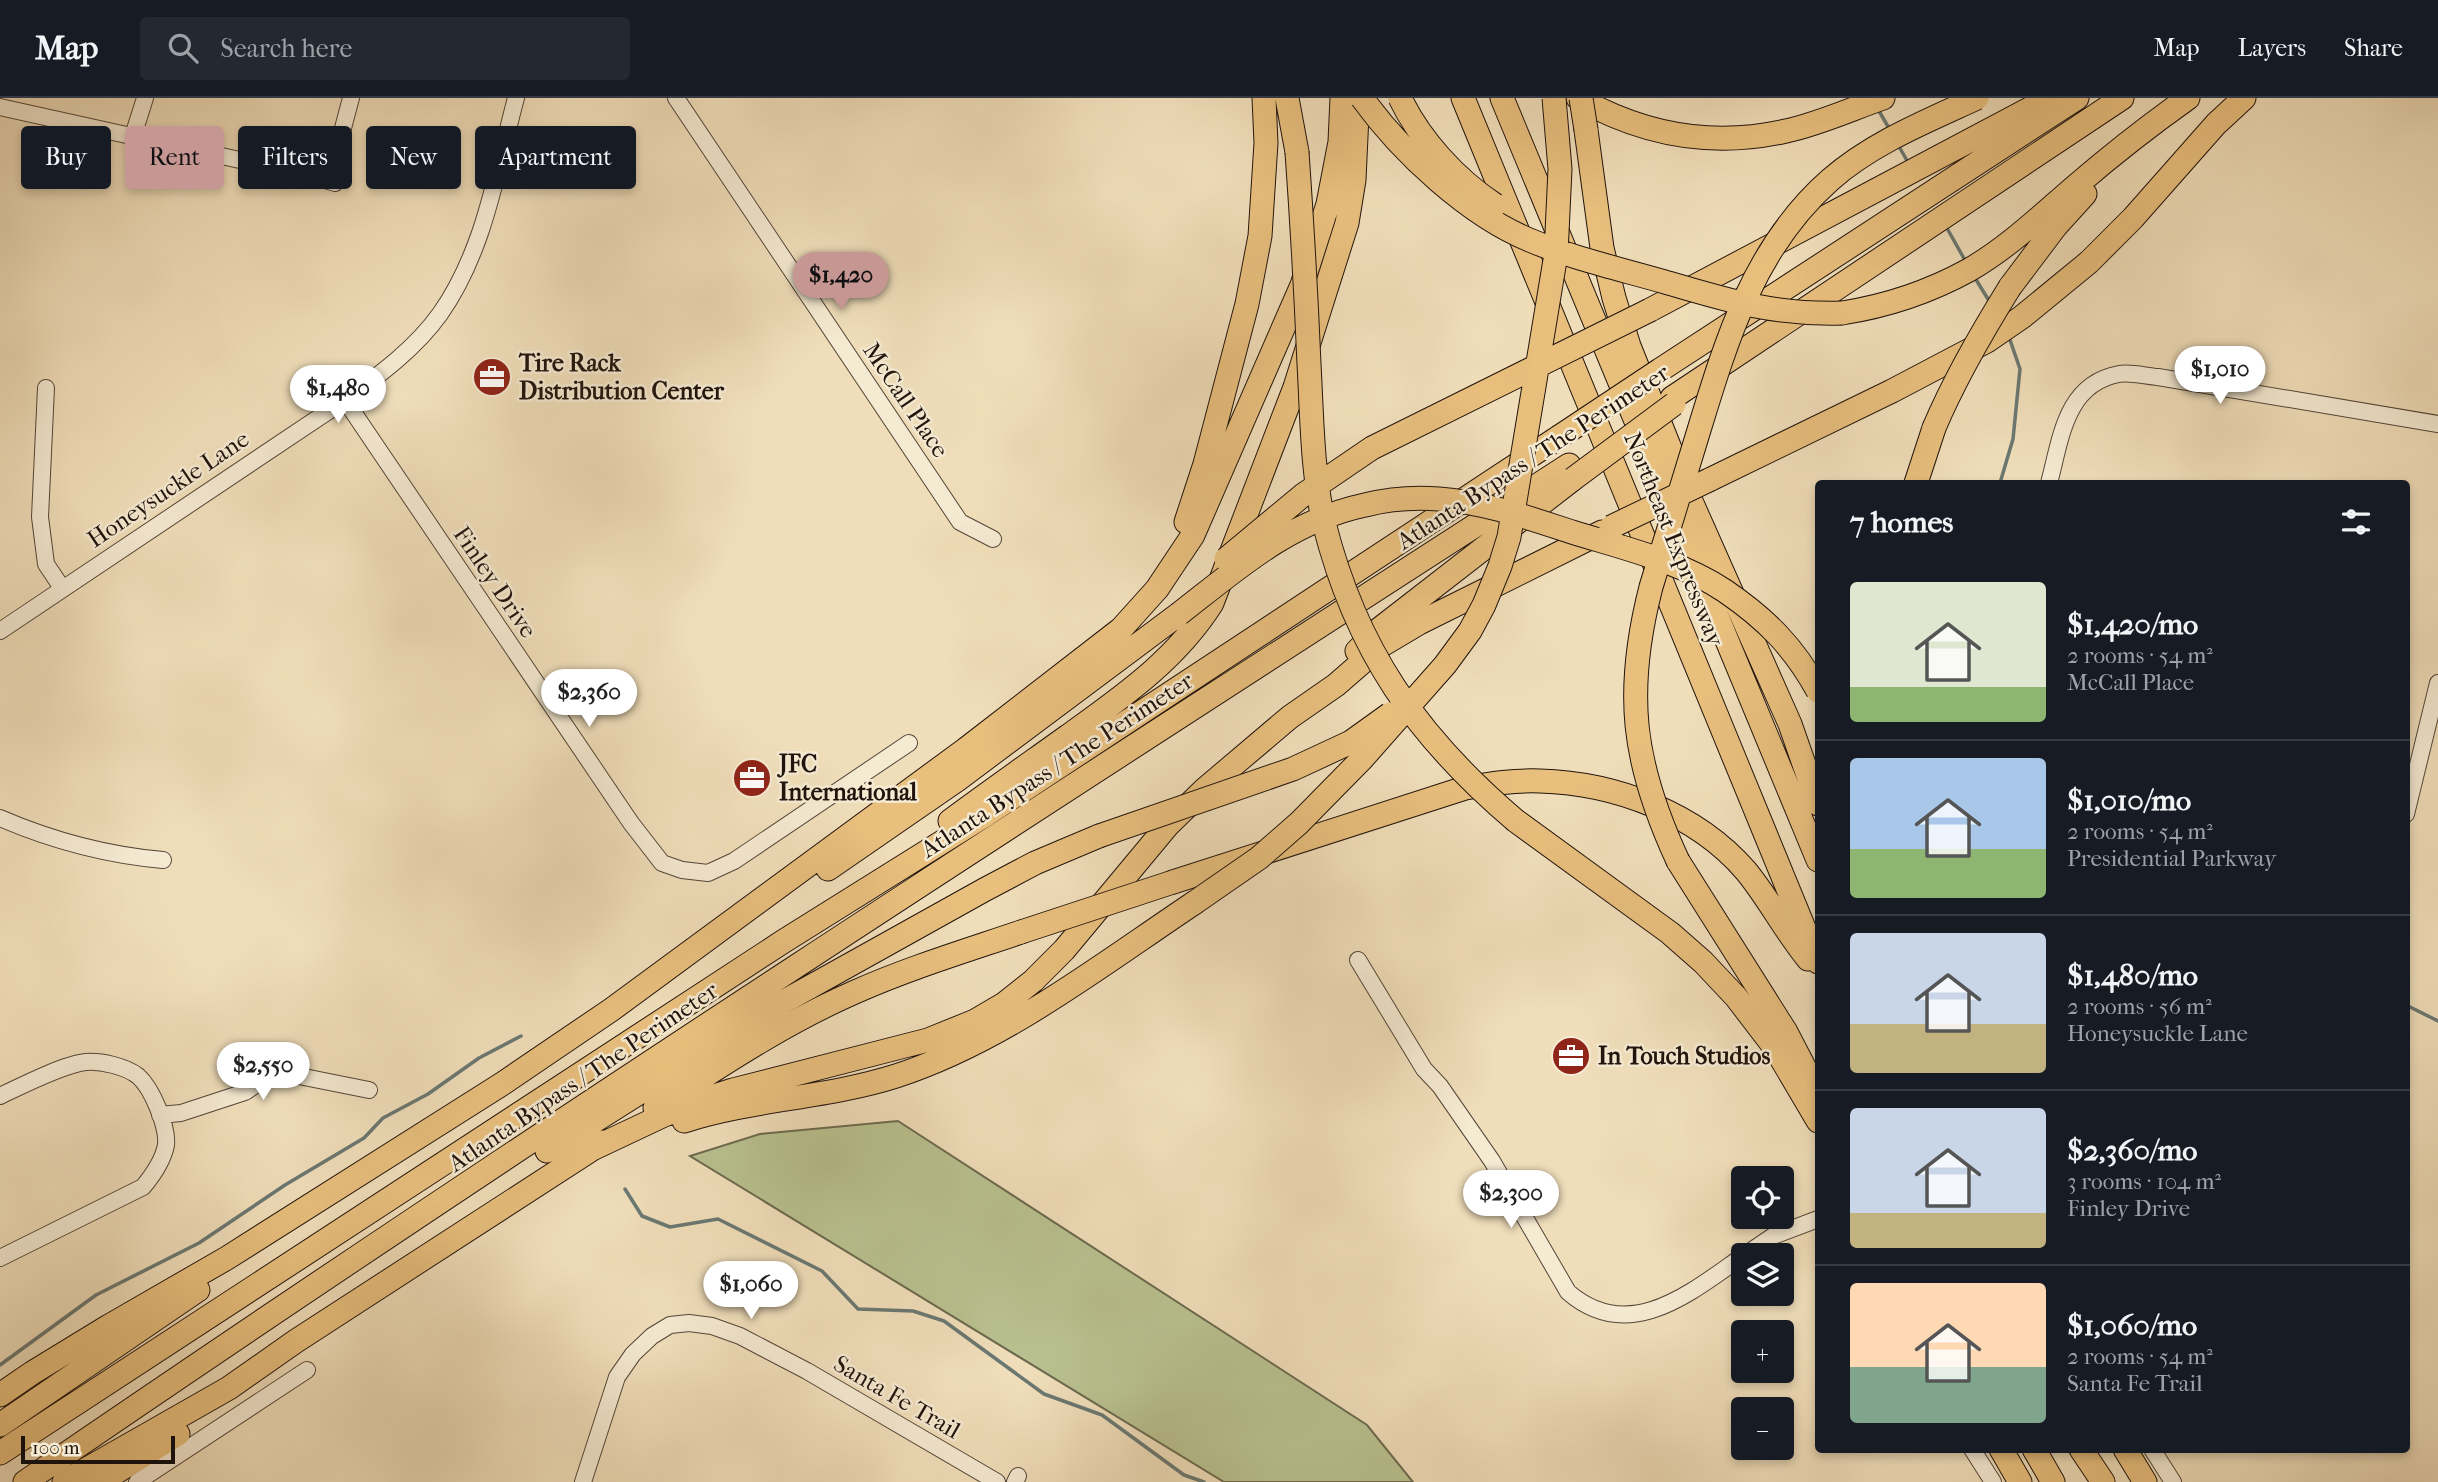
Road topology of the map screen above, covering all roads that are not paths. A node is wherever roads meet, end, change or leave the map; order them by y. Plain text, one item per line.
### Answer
1 (145, 98) edge
2 (351, 98) edge
3 (516, 98) edge
4 (676, 98) edge
5 (1264, 98) edge
6 (1287, 98) edge
7 (1342, 98) edge
8 (1355, 98) edge
9 (1362, 98) edge
10 (1400, 98) edge
11 (1463, 98) edge
12 (1502, 98) edge
13 (1553, 98) edge
14 (1579, 98) edge
15 (1883, 98) edge
16 (1978, 98) edge
17 (2050, 98) edge
18 (2077, 98) edge
19 (2122, 98) edge
20 (2188, 98) edge
21 (2244, 98) edge
22 (0, 107) edge
23 (135, 126) edge
24 (125, 134) edge
25 (224, 156) edge
26 (1665, 283) junction
27 (46, 388) dead end
28 (345, 400) junction
29 (2438, 424) edge
30 (1571, 472) junction
31 (1917, 480) edge
32 (2050, 480) edge
33 (993, 539) dead end
34 (62, 588) junction
35 (1178, 607) junction
36 (1, 626) edge
37 (1075, 665) junction
38 (2438, 683) edge
39 (1815, 686) edge
40 (1422, 691) junction
41 (1290, 717) junction
42 (909, 743) dead end
43 (1815, 795) edge
44 (2410, 798) edge
45 (0, 818) edge
46 (1815, 853) edge
47 (163, 860) dead end
48 (784, 941) junction
49 (1815, 955) edge
50 (1358, 960) dead end
51 (1815, 967) edge
52 (611, 1010) junction
53 (1815, 1088) edge
54 (369, 1090) dead end
55 (0, 1096) edge
56 (160, 1115) junction
57 (1815, 1116) edge
58 (590, 1150) junction
59 (392, 1153) junction
60 (543, 1182) junction
61 (1815, 1220) edge
62 (396, 1232) junction
63 (1763, 1243) edge
64 (0, 1258) edge
65 (1731, 1265) edge
66 (296, 1342) junction
67 (307, 1370) dead end
68 (0, 1395) edge
69 (0, 1425) edge
70 (0, 1452) edge
71 (1975, 1453) edge
72 (2003, 1453) edge
73 (2036, 1453) edge
74 (2084, 1453) edge
75 (2127, 1453) edge
76 (2154, 1453) edge
77 (25, 1482) edge
78 (64, 1482) edge
79 (100, 1482) edge
80 (137, 1482) edge
81 (583, 1482) edge
82 (997, 1482) edge
83 (1993, 1482) edge
84 (2020, 1482) edge
85 (2053, 1482) edge
86 (2103, 1482) edge
87 (2145, 1482) edge
88 (2173, 1482) edge

1 - 23 street
2 - 25 street
3 - 28 street, Honeysuckle Lane
4 - 33 street, McCall Place
5 - 37 highway
6 - 57 highway, bridge
7 - 37 highway
8 - 48 highway
9 - 26 highway, bridge
10 - 26 highway, bridge
11 - 49 highway, Northeast Expressway
12 - 46 highway, Northeast Expressway
13 - 40 highway, bridge
14 - 15 highway
14 - 43 highway, bridge
16 - 53 highway, bridge
17 - 35 highway, bridge
18 - 48 highway, Atlanta Bypass / The Perimeter, bridge
19 - 30 highway, Atlanta Bypass / The Perimeter
20 - 26 highway, bridge
20 - 31 highway, bridge
21 - 41 highway, bridge
22 - 24 street
27 - 34 street
28 - 34 street, Honeysuckle Lane
28 - 42 street, Finley Drive
29 - 32 street
30 - 41 highway
30 - 62 highway, Atlanta Bypass / The Perimeter
34 - 36 street, Honeysuckle Lane
35 - 39 highway, bridge
35 - 52 highway
37 - 52 highway
38 - 44 street
40 - 60 highway, bridge
40 - 62 highway, bridge
41 - 58 highway
45 - 47 street
48 - 70 highway, Atlanta Bypass / The Perimeter
50 - 65 street
51 - 58 highway, bridge
52 - 59 highway
54 - 56 street
55 - 56 street
56 - 64 street
58 - 60 highway
59 - 68 highway
59 - 69 highway
60 - 66 highway
61 - 63 street
62 - 77 highway, Atlanta Bypass / The Perimeter
66 - 78 highway
66 - 79 highway
67 - 80 street
71 - 83 street
72 - 84 highway
73 - 85 highway
74 - 86 highway
75 - 87 highway
76 - 88 street
81 - 82 street, Santa Fe Trail

